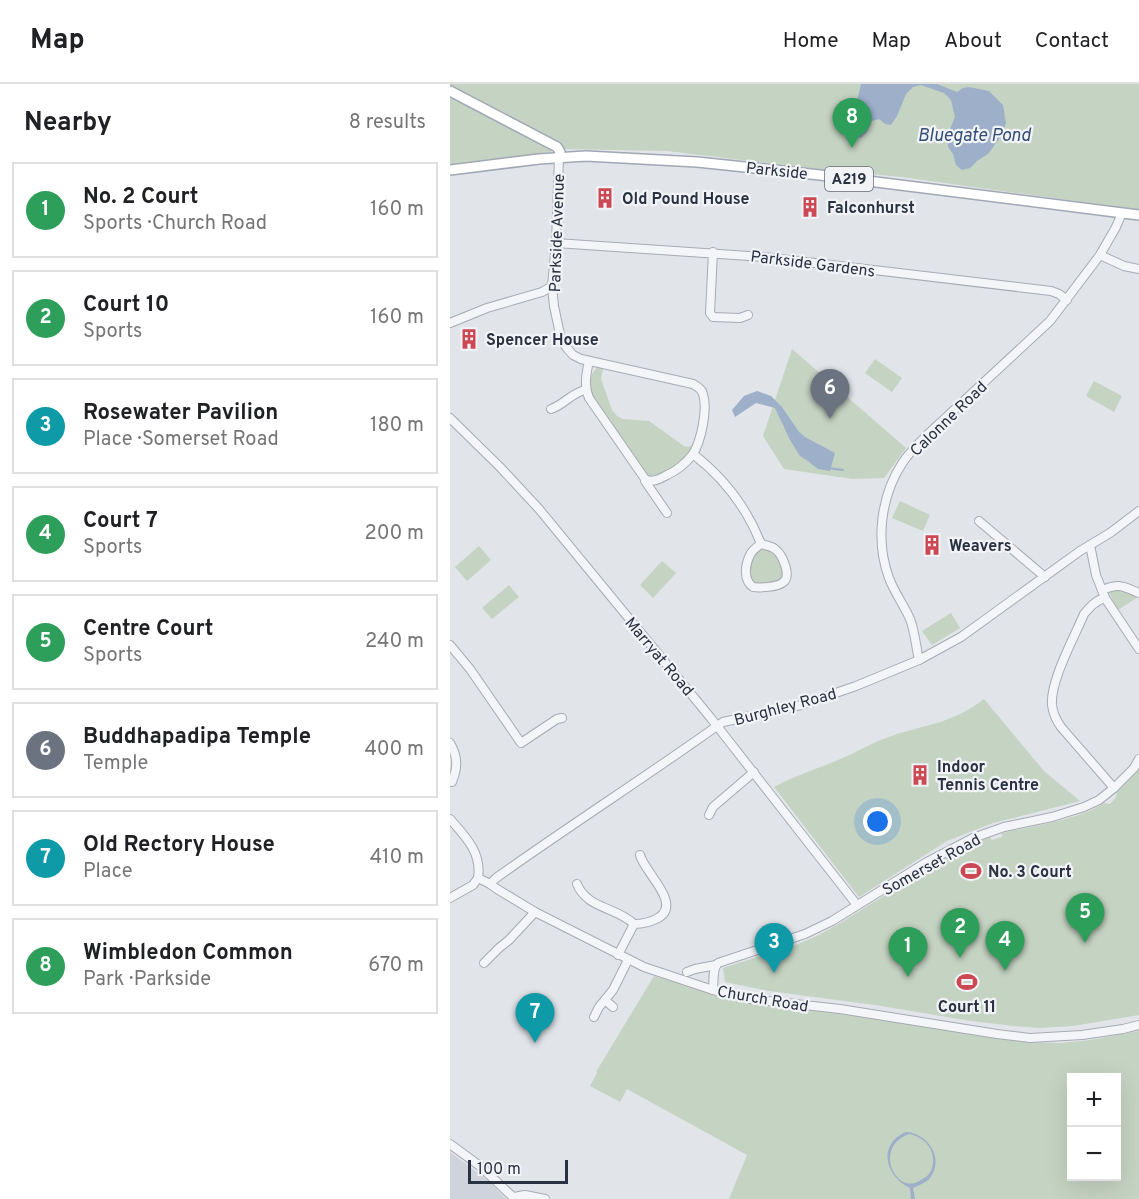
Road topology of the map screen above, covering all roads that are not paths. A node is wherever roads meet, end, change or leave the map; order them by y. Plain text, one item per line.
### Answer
1 (450, 91) edge
2 (559, 158) junction
3 (450, 170) edge
4 (1122, 213) junction
5 (1139, 215) edge
6 (556, 243) junction
7 (713, 252) junction
8 (1100, 255) junction
9 (1139, 268) edge
10 (552, 286) junction
11 (1067, 300) junction
12 (748, 315) dead end
13 (450, 323) edge
14 (589, 361) junction
15 (585, 390) junction
16 (551, 409) dead end
17 (450, 418) edge
18 (693, 454) junction
19 (645, 479) junction
20 (1139, 512) edge
21 (667, 513) dead end
22 (979, 521) dead end
23 (761, 544) junction
24 (1090, 545) junction
25 (1045, 577) junction
26 (1139, 593) edge
27 (1104, 594) junction
28 (450, 645) edge
29 (1139, 649) edge
30 (919, 660) junction
31 (562, 718) dead end
32 (717, 726) junction
33 (450, 743) edge
34 (1139, 759) edge
35 (754, 772) junction
36 (450, 782) edge
37 (1114, 788) junction
38 (710, 815) dead end
39 (450, 819) edge
40 (633, 865) dead end
41 (478, 878) junction
42 (490, 884) junction
43 (576, 889) dead end
44 (450, 897) edge
45 (857, 905) junction
46 (535, 912) junction
47 (634, 924) junction
48 (618, 955) junction
49 (628, 960) junction
50 (484, 963) dead end
51 (716, 965) junction
52 (687, 972) dead end
53 (713, 990) junction
54 (605, 1000) junction
55 (613, 1007) dead end
56 (594, 1017) dead end
57 (1139, 1024) edge
58 (450, 1144) edge
59 (514, 1198) edge
60 (545, 1199) edge

1 - 2 main road
2 - 3 main road, Parkside / A219
2 - 4 main road, Parkside / A219
2 - 6 street, Parkside Avenue
4 - 5 main road, Parkside / A219
4 - 8 street, Calonne Road
6 - 7 street, Parkside Gardens
6 - 10 street, Parkside Avenue
7 - 11 street, Parkside Gardens
7 - 12 street
8 - 9 street
8 - 11 street, Calonne Road
10 - 13 street
10 - 14 street, Parkside Avenue
11 - 30 street, Calonne Road
14 - 15 street
14 - 18 street, Parkside Avenue
15 - 16 street
15 - 19 street
17 - 32 street, Marryat Road
18 - 19 street
18 - 23 street
19 - 21 street
20 - 24 street
22 - 25 street
23 - 23 street
24 - 25 street, Burghley Road
24 - 27 street
25 - 30 street, Burghley Road
26 - 27 street
27 - 29 street
27 - 37 street
28 - 31 street
30 - 32 street, Burghley Road
32 - 35 street, Marryat Road
32 - 42 street, Burghley Road
33 - 36 street
34 - 37 street, Somerset Road
35 - 38 street
35 - 45 street, Marryat Road
37 - 45 street, Somerset Road
39 - 41 street
40 - 47 street
41 - 42 street, Church Road
41 - 44 street
42 - 46 street, Church Road
43 - 47 street
45 - 51 street, Somerset Road
46 - 48 street, Church Road
46 - 50 street
47 - 48 street
48 - 49 street, Church Road
49 - 53 street, Church Road
49 - 54 street
51 - 52 street, Somerset Road
51 - 53 street
53 - 57 street, Church Road
54 - 55 street
54 - 56 street
58 - 59 street
59 - 60 street

